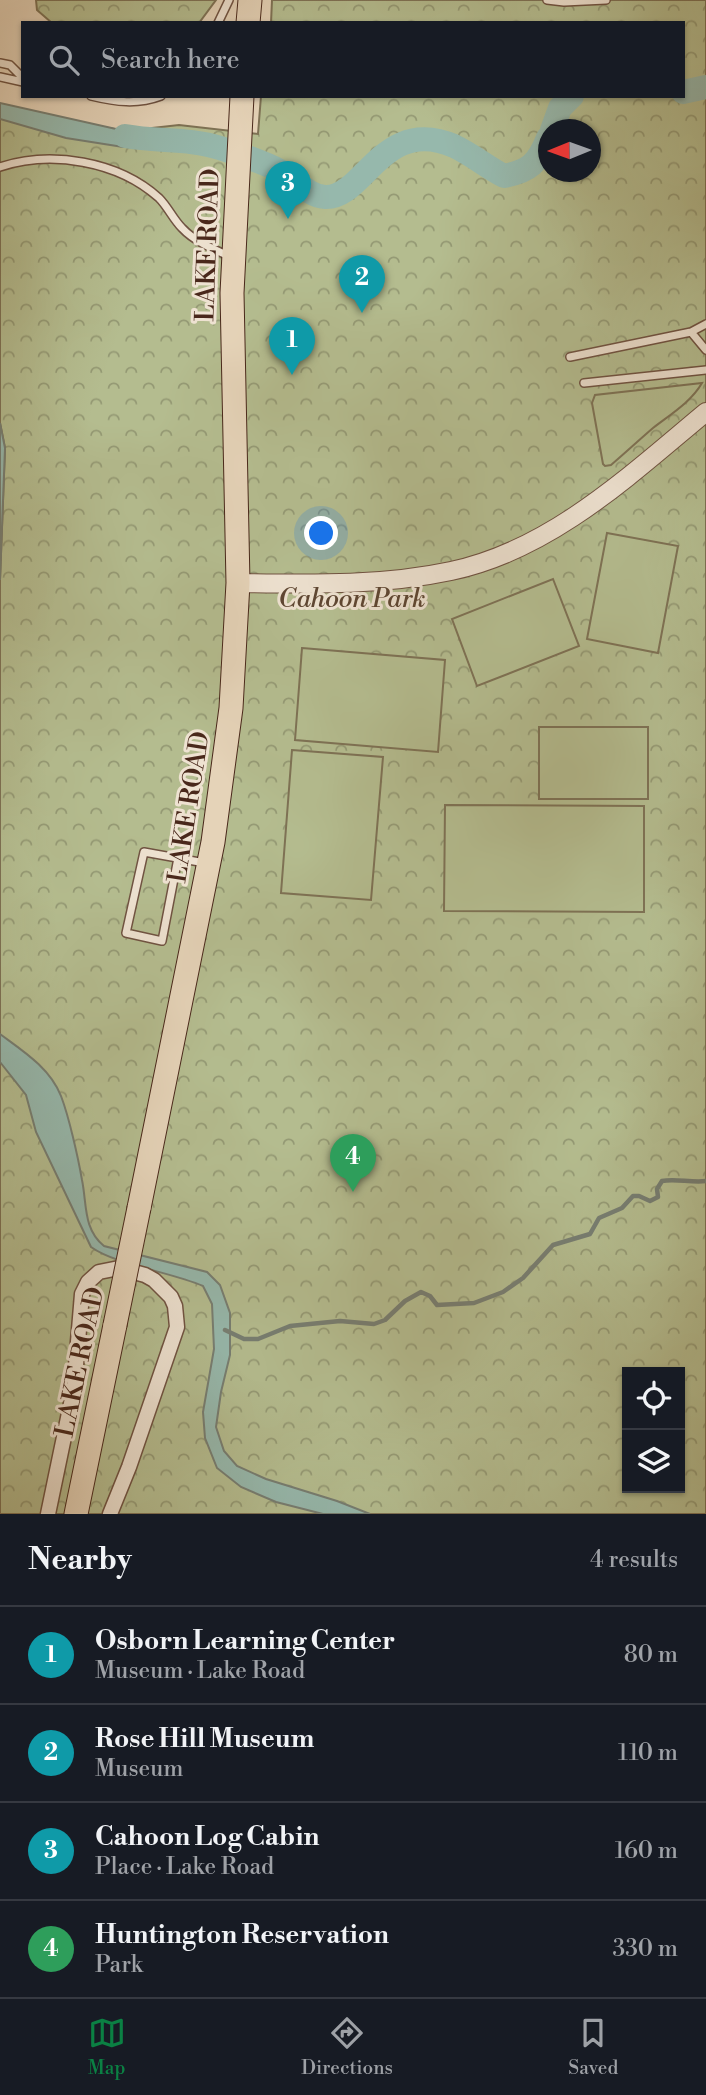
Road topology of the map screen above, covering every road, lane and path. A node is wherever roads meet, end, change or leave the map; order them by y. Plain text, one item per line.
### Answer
1 (229, 0) edge
2 (250, 0) edge
3 (547, 0) edge
4 (606, 0) edge
5 (219, 21) edge
6 (248, 21) edge
7 (0, 63) edge
8 (0, 77) edge
9 (21, 78) edge
10 (21, 80) edge
11 (99, 98) edge
12 (153, 98) edge
13 (242, 98) edge
14 (0, 167) edge
15 (233, 258) junction
16 (706, 324) edge
17 (691, 332) junction
18 (706, 350) edge
19 (570, 358) dead end
20 (706, 370) edge
21 (583, 383) dead end
22 (706, 412) edge
23 (238, 583) junction
24 (178, 858) junction
25 (209, 864) junction
26 (48, 1514) edge
27 (76, 1514) edge
28 (110, 1514) edge

1 - 5 lane
2 - 6 main road
3 - 4 lane
7 - 9 lane
8 - 10 lane
11 - 12 lane
13 - 15 main road, LAKE ROAD
14 - 15 lane
15 - 23 main road, LAKE ROAD
16 - 17 lane
17 - 18 lane
17 - 19 lane
20 - 21 lane
22 - 23 street
23 - 25 main road, LAKE ROAD
24 - 24 lane
24 - 25 lane
25 - 27 main road, LAKE ROAD, bridge
26 - 28 street

